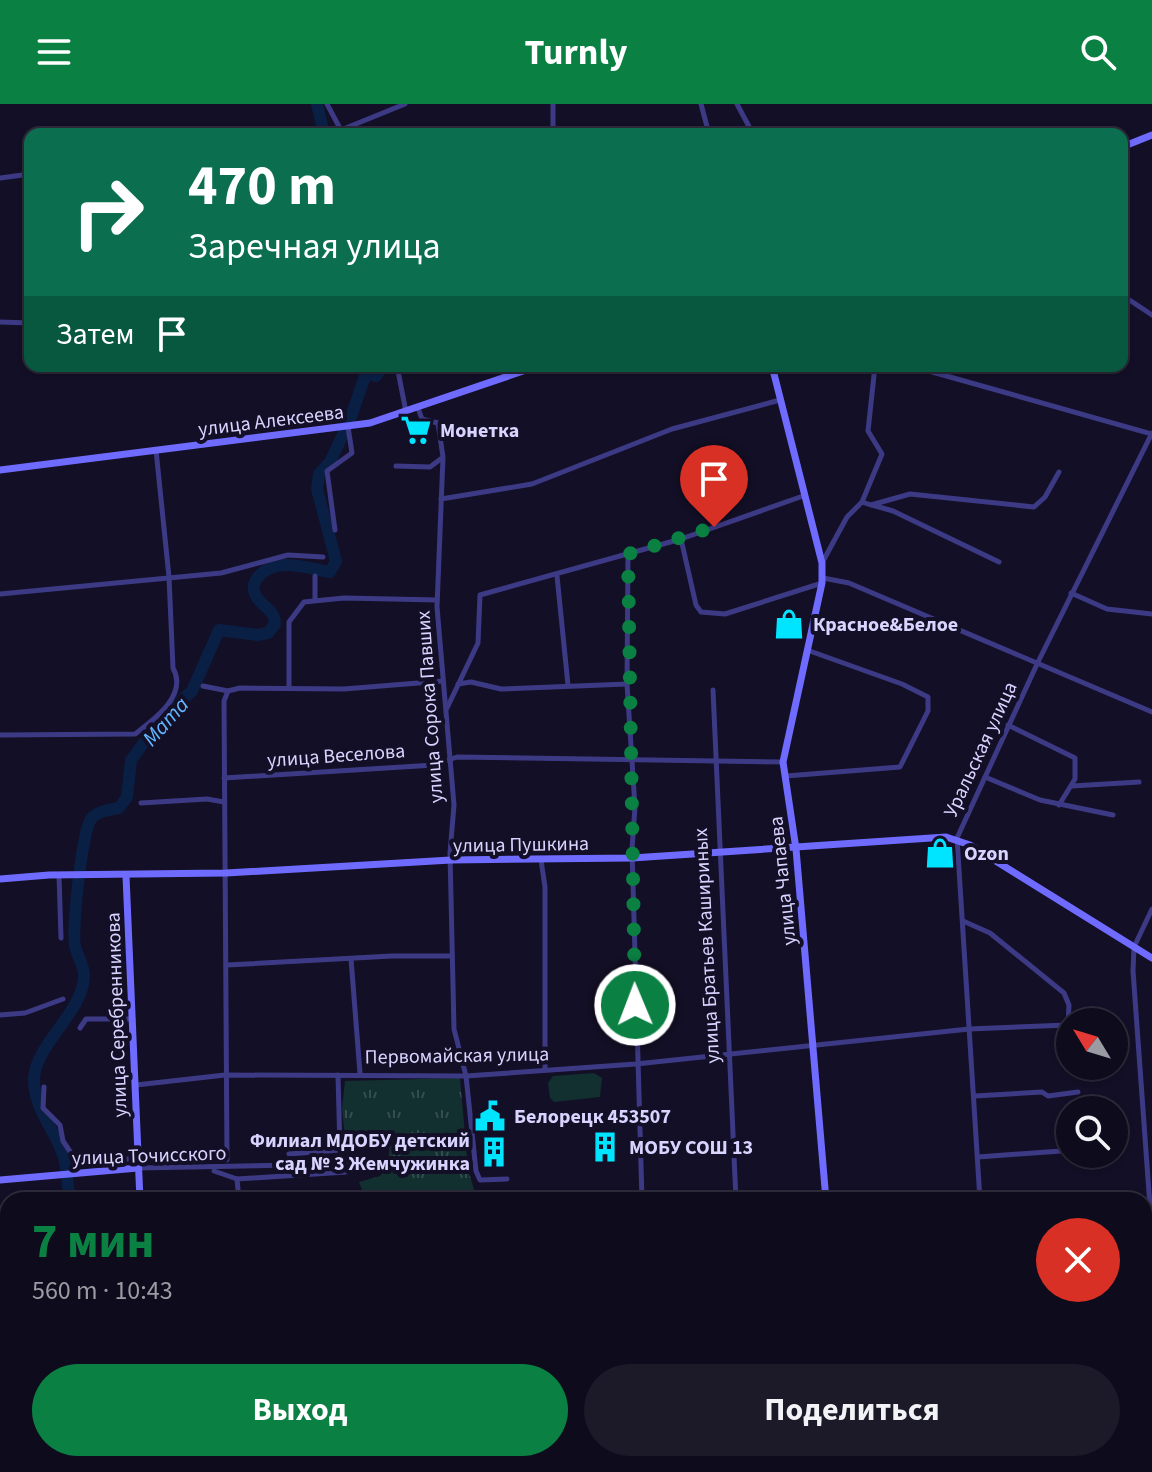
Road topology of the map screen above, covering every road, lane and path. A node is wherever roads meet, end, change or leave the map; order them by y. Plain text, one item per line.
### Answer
1 (327, 104) edge
2 (405, 104) edge
3 (553, 104) edge
4 (701, 104) edge
5 (737, 104) edge
6 (340, 128) edge
7 (351, 128) edge
8 (553, 128) edge
9 (707, 128) edge
10 (750, 128) edge
11 (1152, 135) edge
12 (1128, 145) edge
13 (24, 175) edge
14 (0, 178) edge
15 (1128, 299) edge
16 (1152, 315) edge
17 (0, 322) edge
18 (24, 323) edge
19 (398, 372) edge
20 (521, 372) edge
21 (773, 372) edge
22 (874, 372) edge
23 (932, 372) edge
24 (780, 400) junction
25 (418, 408) junction
26 (406, 412) junction
27 (351, 426) junction
28 (1151, 433) edge
29 (156, 450) junction
30 (443, 457) junction
31 (396, 466) dead end
32 (0, 470) edge
33 (1059, 472) dead end
34 (803, 496) junction
35 (441, 499) junction
36 (862, 502) junction
37 (871, 505) junction
38 (335, 530) dead end
39 (681, 539) junction
40 (628, 554) junction
41 (323, 557) dead end
42 (999, 562) dead end
43 (822, 563) junction
44 (315, 576) dead end
45 (557, 576) junction
46 (169, 577) junction
47 (822, 580) junction
48 (1071, 593) junction
49 (0, 594) edge
50 (315, 599) junction
51 (437, 600) junction
52 (1152, 614) edge
53 (806, 650) junction
54 (1038, 662) junction
55 (443, 681) junction
56 (627, 684) junction
57 (457, 685) junction
58 (568, 685) junction
59 (203, 686) dead end
60 (289, 688) junction
61 (713, 690) dead end
62 (228, 691) junction
63 (446, 710) junction
64 (1152, 712) edge
65 (1008, 725) junction
66 (0, 735) edge
67 (451, 761) junction
68 (630, 762) junction
69 (783, 762) junction
70 (714, 763) junction
71 (786, 776) junction
72 (985, 777) junction
73 (224, 778) junction
74 (1139, 782) dead end
75 (1072, 786) junction
76 (224, 802) junction
77 (141, 803) dead end
78 (1059, 805) junction
79 (1113, 815) dead end
80 (957, 838) junction
81 (796, 849) junction
82 (717, 853) junction
83 (632, 858) junction
84 (451, 860) junction
85 (541, 860) junction
86 (226, 873) junction
87 (59, 875) junction
88 (126, 876) junction
89 (0, 879) edge
90 (1152, 909) edge
91 (963, 921) junction
92 (61, 938) dead end
93 (1134, 947) junction
94 (452, 956) junction
95 (1152, 958) edge
96 (351, 959) junction
97 (227, 965) junction
98 (63, 999) dead end
99 (0, 1015) edge
100 (134, 1019) junction
101 (80, 1028) dead end
102 (969, 1029) junction
103 (814, 1043) junction
104 (727, 1053) junction
105 (636, 1064) junction
106 (545, 1070) junction
107 (360, 1073) junction
108 (225, 1075) junction
109 (338, 1075) junction
110 (466, 1076) junction
111 (136, 1085) junction
112 (44, 1087) dead end
113 (1078, 1092) dead end
114 (975, 1096) junction
115 (1056, 1151) edge
116 (289, 1154) dead end
117 (978, 1157) junction
118 (227, 1160) dead end
119 (138, 1164) junction
120 (348, 1164) dead end
121 (205, 1169) junction
122 (346, 1172) dead end
123 (237, 1179) junction
124 (507, 1179) dead end
125 (0, 1180) edge
126 (140, 1192) edge
127 (238, 1192) edge
128 (642, 1192) edge
129 (736, 1192) edge
130 (825, 1192) edge
131 (980, 1192) edge
132 (1147, 1192) edge

1 - 6 street
2 - 7 street
3 - 8 street
4 - 9 street
5 - 10 street
11 - 12 street
13 - 14 street
15 - 16 street
17 - 18 street
19 - 26 street
20 - 25 street, улица Алексеева
21 - 24 street, улица Чапаева
22 - 36 street
23 - 28 street
24 - 34 street, улица Чапаева
24 - 35 street
25 - 26 street, улица Алексеева
25 - 30 street, улица Сорока Павших
26 - 27 street, улица Алексеева
27 - 29 street, улица Алексеева
27 - 38 street
28 - 48 street, Уральская улица
29 - 32 street, улица Алексеева
29 - 46 street
30 - 31 street
30 - 35 street, улица Сорока Павших
33 - 37 street
34 - 39 street
34 - 43 street, улица Чапаева
35 - 51 street, улица Сорока Павших
36 - 37 street
36 - 43 street
37 - 42 street
39 - 40 street
39 - 47 street
40 - 45 street
40 - 56 street
41 - 46 street
43 - 47 street, улица Чапаева
44 - 50 street
45 - 57 street
45 - 58 street
46 - 49 street
46 - 66 street
47 - 53 street, улица Чапаева
47 - 54 street
48 - 52 street
48 - 54 street, Уральская улица
50 - 51 street
50 - 60 street
51 - 55 street, улица Сорока Павших
53 - 69 street, улица Чапаева
53 - 71 street
54 - 64 street
54 - 65 street, Уральская улица
55 - 60 street
55 - 63 street, улица Сорока Павших
56 - 58 street
56 - 68 street
57 - 58 street
57 - 63 street
59 - 62 street
60 - 62 street
61 - 70 street, улица Братьев Кашириных
62 - 73 street
63 - 67 street, улица Сорока Павших
65 - 72 street, Уральская улица
65 - 75 street
67 - 68 street, улица Веселова
67 - 73 street, улица Веселова
67 - 84 street, улица Сорока Павших
68 - 70 street, улица Веселова
68 - 83 street
69 - 70 street, улица Веселова
69 - 71 street, улица Чапаева
70 - 82 street, улица Братьев Кашириных
71 - 81 street, улица Чапаева
72 - 78 street
72 - 80 street, Уральская улица
73 - 76 street
74 - 75 street
75 - 78 street
76 - 77 street
76 - 86 street
78 - 79 street
80 - 81 street, улица Пушкина
80 - 91 street, Уральская улица
80 - 93 street
81 - 82 street, улица Пушкина
81 - 103 street, улица Чапаева
82 - 83 street, улица Пушкина
82 - 104 street, улица Братьев Кашириных
83 - 85 street, улица Пушкина
83 - 105 street
84 - 85 street, улица Пушкина
84 - 86 street, улица Пушкина
84 - 94 street, улица Сорока Павших
85 - 106 street
86 - 88 street, улица Пушкина
86 - 97 street
87 - 88 street, улица Пушкина
87 - 89 street, улица Пушкина
87 - 92 street
88 - 100 street, улица Серебренникова
90 - 93 street
91 - 102 street, Уральская улица
91 - 102 street, Первомайская улица
93 - 95 street
93 - 132 street
94 - 96 street
94 - 110 street, улица Сорока Павших
96 - 97 street
96 - 107 street
97 - 108 street
98 - 99 street
100 - 101 street
100 - 111 street, улица Серебренникова
102 - 103 street, Первомайская улица
102 - 114 street, Уральская улица
103 - 104 street, Первомайская улица
103 - 130 street, улица Чапаева
104 - 105 street, Первомайская улица
104 - 129 street, улица Братьев Кашириных
105 - 106 street, Первомайская улица
105 - 128 street
106 - 110 street, Первомайская улица
107 - 109 street, Первомайская улица
107 - 110 street, Первомайская улица
108 - 109 street, Первомайская улица
108 - 111 street, Первомайская улица
108 - 118 street
109 - 116 street
110 - 124 street, улица Сорока Павших
111 - 119 street, улица Серебренникова
112 - 119 street
113 - 114 street
114 - 117 street, Уральская улица
115 - 117 street
117 - 131 street, Уральская улица
119 - 121 street, улица Точисского
119 - 125 street, улица Точисского
119 - 126 street, улица Серебренникова
120 - 121 street, улица Точисского
121 - 123 street
122 - 123 street
123 - 127 street

